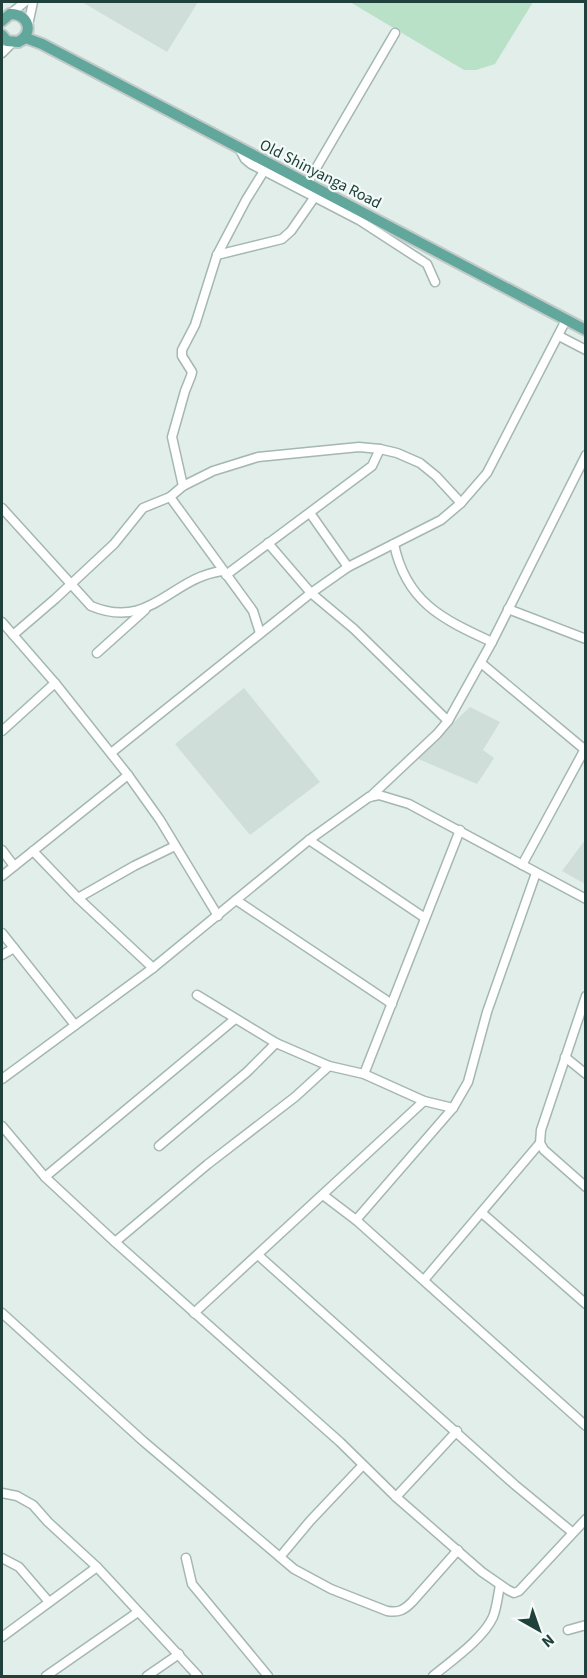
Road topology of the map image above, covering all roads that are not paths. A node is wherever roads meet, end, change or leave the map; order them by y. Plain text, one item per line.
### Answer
1 (25, 2) edge
2 (33, 2) edge
3 (4, 16) edge
4 (28, 25) junction
5 (395, 33) dead end
6 (2, 35) edge
7 (15, 42) junction
8 (42, 44) junction
9 (2, 53) edge
10 (239, 148) junction
11 (264, 171) junction
12 (308, 182) junction
13 (314, 198) junction
14 (217, 255) junction
15 (435, 282) dead end
16 (566, 320) junction
17 (585, 330) edge
18 (559, 336) junction
19 (585, 350) edge
20 (380, 449) junction
21 (585, 455) edge
22 (183, 486) junction
23 (170, 497) junction
24 (461, 503) junction
25 (2, 508) edge
26 (309, 513) junction
27 (268, 543) junction
28 (393, 544) junction
29 (348, 567) junction
30 (224, 573) junction
31 (71, 582) junction
32 (311, 594) junction
33 (145, 609) junction
34 (508, 609) junction
35 (2, 622) edge
36 (260, 633) junction
37 (14, 635) junction
38 (585, 639) edge
39 (492, 642) junction
40 (97, 653) dead end
41 (481, 663) junction
42 (55, 683) junction
43 (448, 721) junction
44 (2, 730) edge
45 (585, 748) edge
46 (111, 753) junction
47 (128, 774) junction
48 (369, 797) junction
49 (460, 830) junction
50 (309, 840) junction
51 (175, 846) junction
52 (2, 850) edge
53 (33, 851) junction
54 (522, 865) junction
55 (14, 866) junction
56 (536, 873) junction
57 (2, 876) edge
58 (78, 898) junction
59 (585, 899) edge
60 (236, 900) junction
61 (218, 916) junction
62 (425, 918) junction
63 (2, 933) edge
64 (14, 948) junction
65 (2, 956) edge
66 (153, 968) junction
67 (197, 995) dead end
68 (585, 996) edge
69 (392, 1004) junction
70 (235, 1019) junction
71 (75, 1025) junction
72 (276, 1043) junction
73 (565, 1057) junction
74 (329, 1066) junction
75 (364, 1074) junction
76 (585, 1074) edge
77 (2, 1079) edge
78 (424, 1101) junction
79 (453, 1108) junction
80 (2, 1126) edge
81 (540, 1143) junction
82 (159, 1146) dead end
83 (45, 1176) junction
84 (585, 1187) edge
85 (323, 1195) junction
86 (482, 1213) junction
87 (356, 1220) junction
88 (115, 1242) junction
89 (258, 1255) junction
90 (424, 1280) junction
91 (585, 1304) edge
92 (2, 1313) edge
93 (194, 1313) junction
94 (585, 1426) edge
95 (457, 1431) junction
96 (362, 1466) junction
97 (2, 1493) edge
98 (396, 1497) junction
99 (585, 1520) edge
100 (572, 1532) junction
101 (458, 1550) junction
102 (280, 1557) junction
103 (2, 1558) edge
104 (186, 1558) dead end
105 (97, 1567) junction
106 (500, 1585) junction
107 (49, 1602) junction
108 (138, 1612) junction
109 (585, 1625) edge
110 (568, 1630) dead end
111 (2, 1637) edge
112 (179, 1654) junction
113 (46, 1677) edge
114 (147, 1677) edge
115 (198, 1677) edge
116 (268, 1677) edge
117 (433, 1677) edge

1 - 3 street
2 - 4 street
3 - 4 main road, Old Shinyanga Road
4 - 7 main road
4 - 8 main road, Old Shinyanga Road
5 - 12 street
6 - 7 main road
7 - 8 main road, Old Shinyanga Road
7 - 9 street
8 - 10 main road, Old Shinyanga Road
10 - 11 street
10 - 12 main road, Old Shinyanga Road
11 - 13 street
11 - 14 street
12 - 16 main road, Old Shinyanga Road
13 - 14 street
13 - 15 street
14 - 22 street
16 - 17 main road, Old Shinyanga Road
16 - 18 street
18 - 19 street
18 - 24 street
20 - 22 street
20 - 24 street
20 - 26 street
21 - 34 street
22 - 23 street
23 - 30 street
23 - 31 street
24 - 28 street
25 - 31 street
26 - 27 street
26 - 29 street
27 - 30 street
27 - 32 street
28 - 29 street
28 - 39 street
29 - 32 street
30 - 33 street
30 - 36 street
31 - 33 street
31 - 37 street
32 - 36 street
32 - 43 street
33 - 40 street
34 - 38 street
34 - 39 street
35 - 37 street
36 - 46 street
37 - 42 street
39 - 41 street
41 - 43 street
41 - 45 street
42 - 44 street
42 - 46 street
43 - 48 street
45 - 54 street
46 - 47 street
47 - 51 street
47 - 53 street
48 - 49 street
48 - 50 street
49 - 54 street
49 - 62 street
50 - 60 street
50 - 62 street
51 - 58 street
51 - 61 street
52 - 55 street
53 - 55 street
53 - 58 street
54 - 56 street
55 - 57 street
56 - 59 street
56 - 79 street
58 - 66 street
60 - 61 street
60 - 69 street
61 - 66 street
62 - 69 street
63 - 64 street
64 - 65 street
64 - 71 street
66 - 71 street
67 - 70 street
68 - 73 street
69 - 75 street
70 - 72 street
70 - 83 street
71 - 77 street
72 - 74 street
72 - 82 street
73 - 76 street
73 - 81 street
74 - 75 street
74 - 88 street
75 - 78 street
78 - 79 street
78 - 85 street
79 - 87 street
80 - 83 street
81 - 84 street
81 - 86 street
83 - 88 street
85 - 87 street
85 - 89 street
86 - 90 street
86 - 91 street
87 - 90 street
88 - 93 street
89 - 93 street
89 - 95 street
90 - 94 street
92 - 102 street
93 - 96 street
95 - 98 street
95 - 100 street
96 - 98 street
96 - 102 street
97 - 105 street
98 - 101 street
99 - 100 street
100 - 106 street
101 - 102 street
101 - 106 street
103 - 107 street
104 - 116 street
105 - 107 street
105 - 108 street
106 - 117 street
107 - 111 street
108 - 112 street
108 - 113 street
109 - 110 street
112 - 114 street
112 - 115 street

